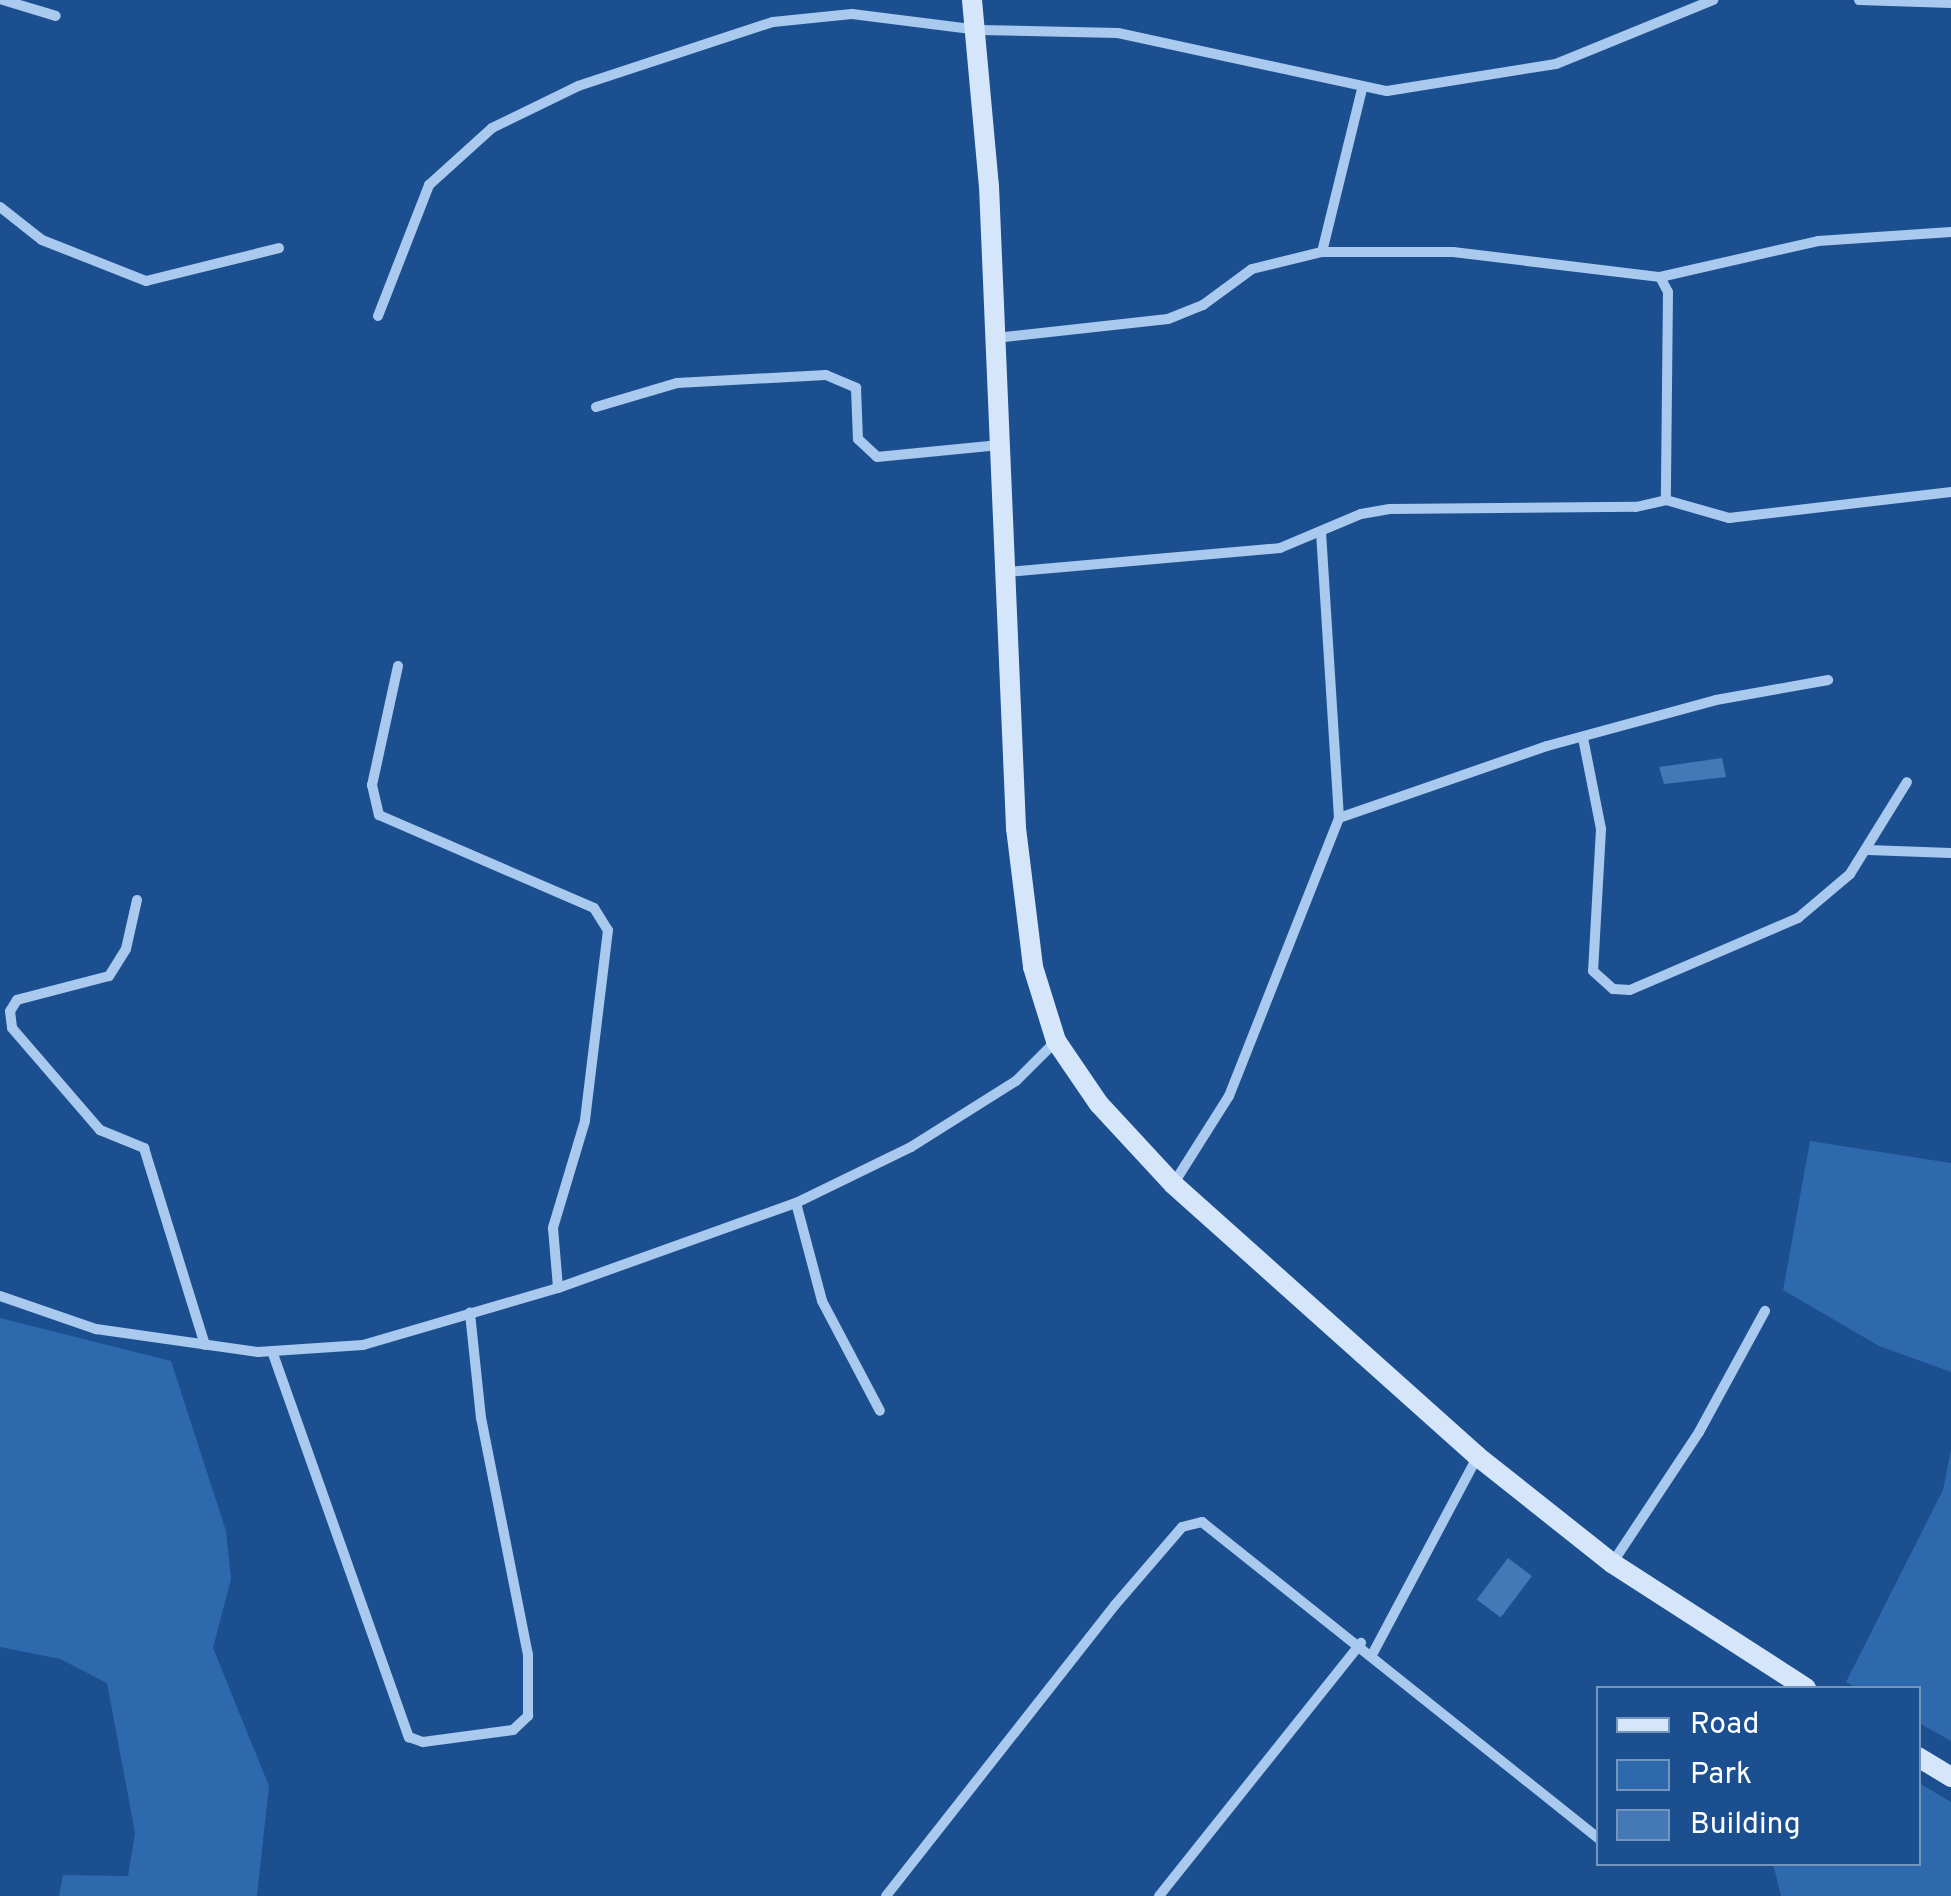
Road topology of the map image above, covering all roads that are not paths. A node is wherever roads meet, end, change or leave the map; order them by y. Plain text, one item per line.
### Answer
1 (3, 0) edge
2 (972, 0) edge
3 (1713, 0) edge
4 (1858, 0) edge
5 (1906, 2) edge
6 (1951, 3) edge
7 (56, 16) dead end
8 (979, 30) junction
9 (1362, 90) junction
10 (0, 207) edge
11 (1951, 232) edge
12 (279, 248) dead end
13 (1322, 252) junction
14 (1660, 277) junction
15 (378, 316) dead end
16 (996, 338) junction
17 (596, 407) dead end
18 (1000, 446) junction
19 (1951, 492) edge
20 (1666, 500) junction
21 (1321, 534) junction
22 (1006, 572) junction
23 (398, 666) dead end
24 (1828, 680) dead end
25 (1583, 738) junction
26 (1907, 782) dead end
27 (1339, 818) junction
28 (1868, 850) junction
29 (1951, 854) edge
30 (137, 900) dead end
31 (1056, 1042) junction
32 (1173, 1184) junction
33 (796, 1203) junction
34 (558, 1288) junction
35 (0, 1296) edge
36 (1765, 1311) dead end
37 (470, 1312) junction
38 (205, 1345) junction
39 (272, 1352) junction
40 (880, 1411) dead end
41 (1478, 1456) junction
42 (1612, 1563) junction
43 (1361, 1643) junction
44 (1373, 1653) junction
45 (1803, 1686) edge
46 (1921, 1759) edge
47 (1951, 1776) edge
48 (1596, 1836) edge
49 (886, 1896) edge
50 (1160, 1896) edge

1 - 7 street
2 - 8 main road
3 - 9 street
4 - 5 street
5 - 6 street
8 - 9 street
8 - 15 street
8 - 16 main road
9 - 13 street
10 - 12 street
11 - 14 street
13 - 14 street
13 - 16 street
14 - 20 street
16 - 18 main road
17 - 18 street
18 - 22 main road
19 - 20 street
20 - 21 street
21 - 22 street
21 - 27 street
22 - 31 main road
23 - 34 street
24 - 25 street
25 - 27 street
25 - 28 street
26 - 28 street
27 - 32 street
28 - 29 street
30 - 38 street
31 - 32 main road
31 - 33 street
32 - 41 main road
33 - 34 street
33 - 40 street
34 - 37 street
35 - 38 street
36 - 42 street
37 - 39 street
37 - 39 street
38 - 39 street
41 - 42 main road
41 - 44 street
42 - 45 main road
43 - 44 street
43 - 49 street
43 - 50 street
44 - 48 street
46 - 47 main road

